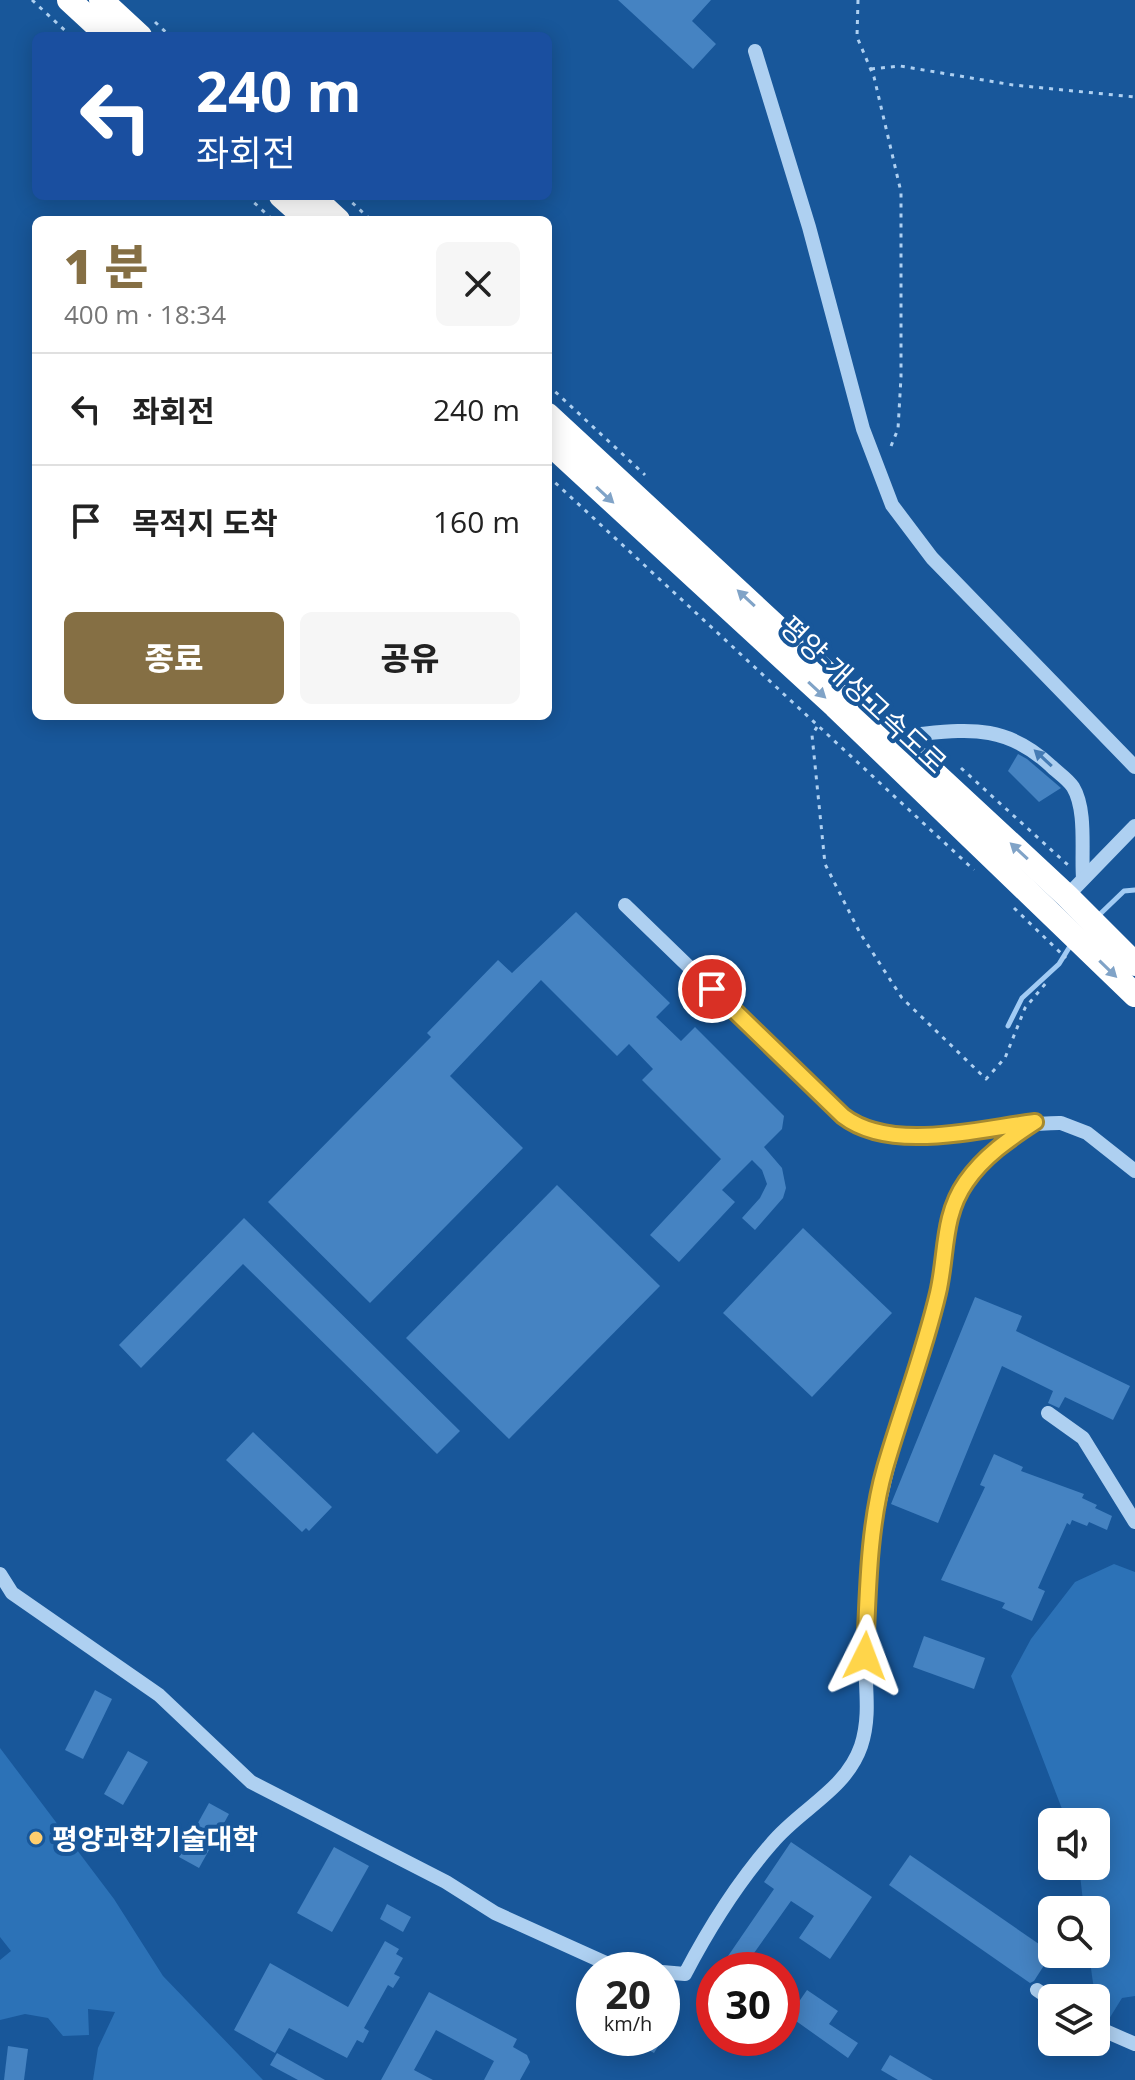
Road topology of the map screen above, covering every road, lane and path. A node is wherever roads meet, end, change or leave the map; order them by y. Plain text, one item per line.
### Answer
1 (32, 0) edge
2 (69, 0) edge
3 (101, 0) edge
4 (858, 0) edge
5 (67, 32) edge
6 (104, 32) edge
7 (136, 32) edge
8 (755, 51) dead end
9 (871, 69) junction
10 (1135, 97) edge
11 (251, 200) edge
12 (286, 200) edge
13 (316, 200) edge
14 (349, 200) edge
15 (269, 216) edge
16 (304, 216) edge
17 (334, 216) edge
18 (367, 216) edge
19 (552, 389) edge
20 (552, 419) edge
21 (552, 446) edge
22 (879, 477) junction
23 (552, 480) edge
24 (650, 480) dead end
25 (817, 727) junction
26 (895, 736) junction
27 (958, 765) dead end
28 (1135, 767) edge
29 (1135, 826) edge
30 (982, 878) dead end
31 (1005, 898) dead end
32 (625, 905) dead end
33 (1067, 909) junction
34 (1081, 942) junction
35 (1135, 964) edge
36 (1046, 983) dead end
37 (1135, 995) edge
38 (1035, 1122) junction
39 (1135, 1171) edge
40 (1048, 1413) dead end
41 (1135, 1522) edge
42 (0, 1574) edge
43 (581, 1952) edge
44 (680, 1974) edge
45 (1110, 2033) edge
46 (1135, 2044) edge

1 - 5 path
2 - 6 highway
3 - 7 highway
4 - 9 path
8 - 22 street
9 - 10 path
9 - 22 path
11 - 15 path
12 - 16 highway
13 - 17 highway
14 - 18 path
19 - 24 path
26 -> 20 highway, 평양-개성고속도로
21 -> 33 highway, 평양-개성고속도로
22 - 28 street
23 - 25 path
25 - 30 path
25 - 36 path
33 -> 26 highway, 평양-개성고속도로
33 -> 26 street
27 - 33 path
29 - 33 street
31 - 33 path
32 - 38 street
33 - 34 highway, 평양-개성고속도로
33 - 34 path
34 - 35 highway, 평양-개성고속도로
34 -> 37 highway, 평양-개성고속도로
38 - 39 street
38 - 44 street
40 - 41 street
42 - 43 street
45 - 46 street

